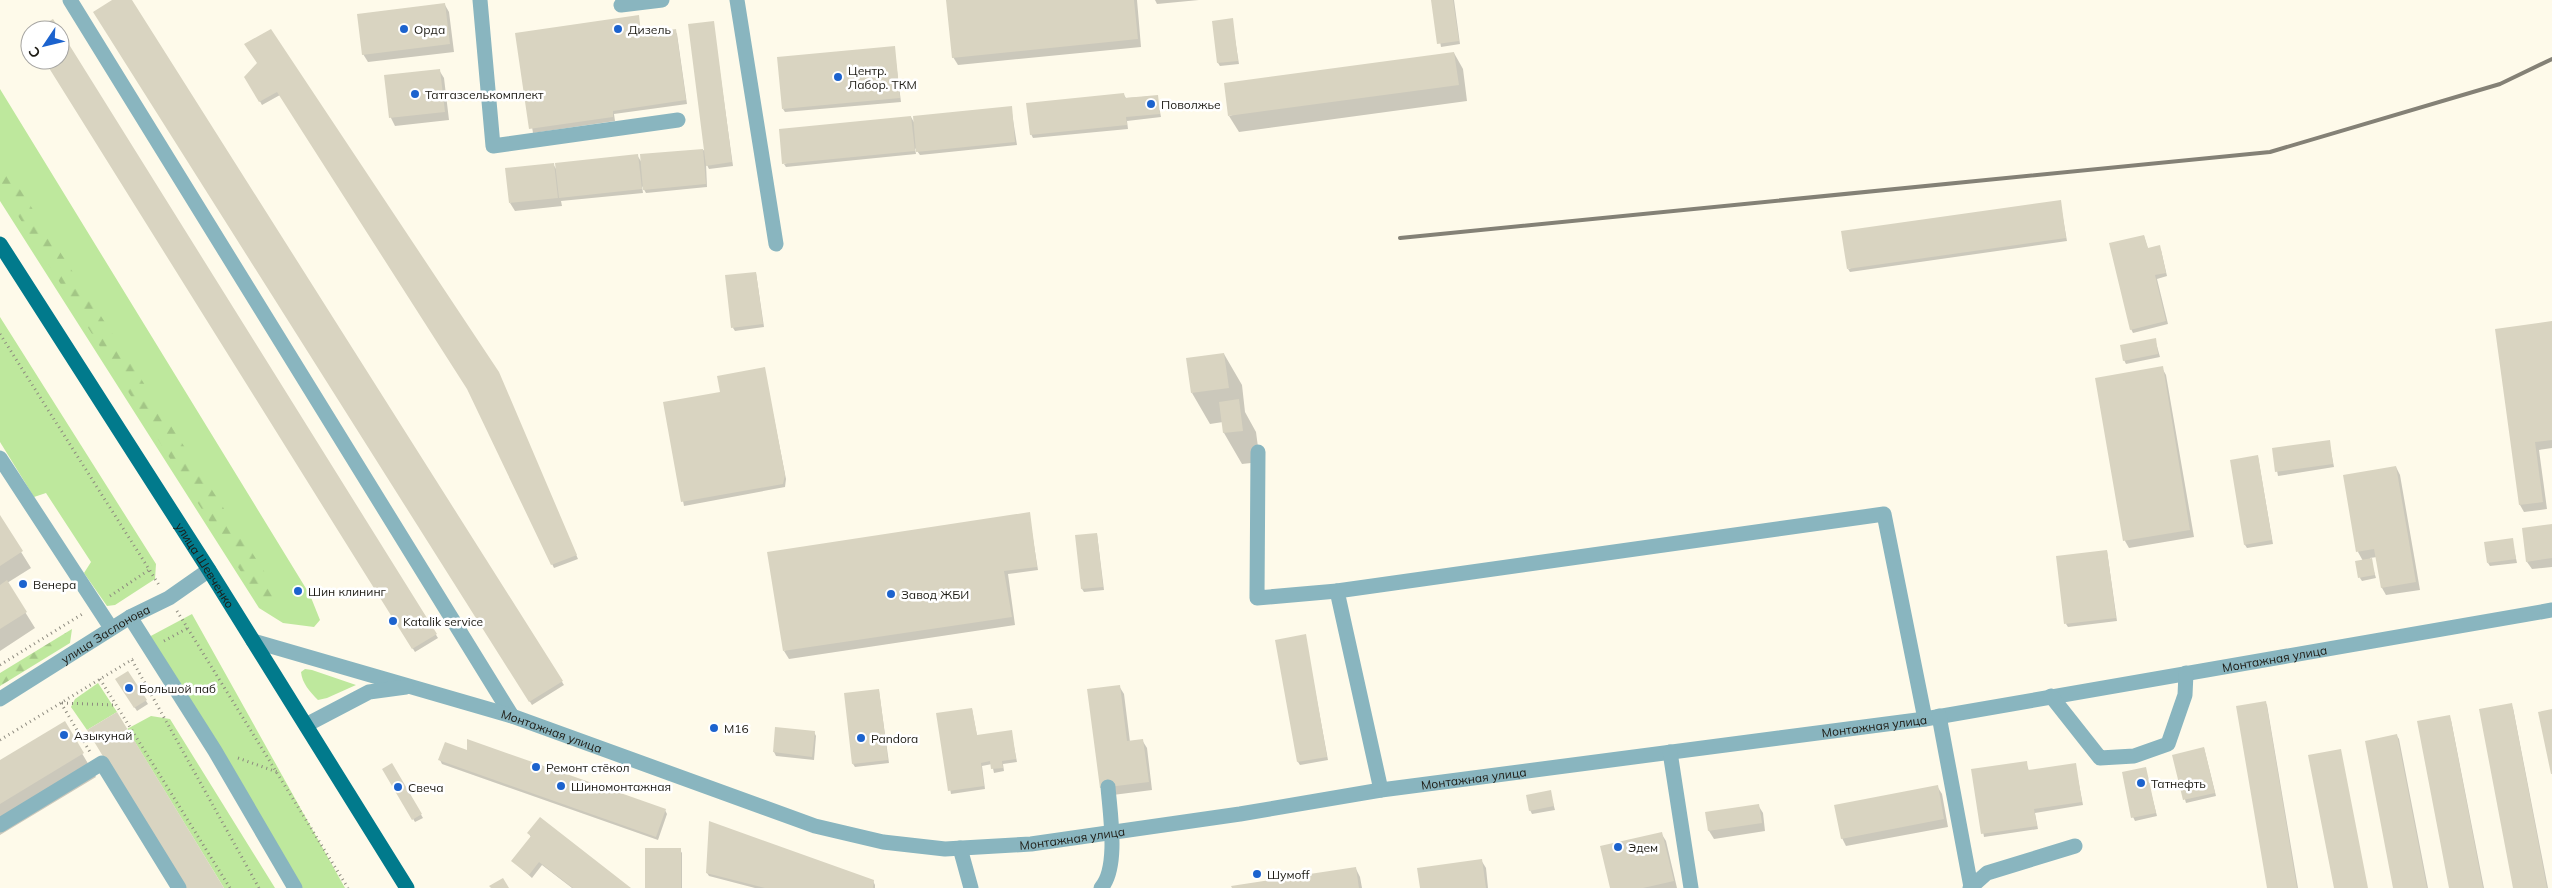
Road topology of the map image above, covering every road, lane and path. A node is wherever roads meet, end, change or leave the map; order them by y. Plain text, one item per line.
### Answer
1 (70, 0) edge
2 (480, 0) edge
3 (662, 0) edge
4 (737, 0) edge
5 (621, 5) dead end
6 (678, 120) dead end
7 (0, 244) edge
8 (776, 244) dead end
9 (0, 334) edge
10 (1258, 452) dead end
11 (0, 458) edge
12 (149, 570) junction
13 (209, 570) junction
14 (155, 579) dead end
15 (1337, 591) junction
16 (97, 605) junction
17 (2552, 610) edge
18 (130, 617) junction
19 (111, 628) junction
20 (253, 641) junction
21 (150, 648) junction
22 (132, 660) junction
23 (0, 665) edge
24 (2186, 673) junction
25 (100, 679) junction
26 (413, 686) junction
27 (2051, 696) junction
28 (0, 698) edge
29 (61, 702) junction
30 (116, 705) junction
31 (512, 716) junction
32 (1932, 717) junction
33 (306, 725) junction
34 (0, 740) edge
35 (216, 751) junction
36 (1670, 752) junction
37 (98, 765) junction
38 (278, 772) junction
39 (1108, 787) dead end
40 (1381, 790) junction
41 (0, 824) edge
42 (1112, 832) junction
43 (2075, 846) dead end
44 (960, 848) junction
45 (179, 888) edge
46 (230, 888) edge
47 (259, 888) edge
48 (295, 888) edge
49 (348, 888) edge
50 (407, 888) edge
51 (971, 888) edge
52 (1101, 888) edge
53 (1691, 888) edge
54 (1970, 888) edge

1 - 31 street
2 - 6 street
3 - 5 street
4 - 8 street
7 - 13 main road, улица Шевченко
9 - 12 path
10 - 15 street
11 - 16 street
12 - 14 path
12 - 16 path
13 - 18 street, улица Заслонова
13 - 20 main road, улица Шевченко
15 - 32 street
15 - 40 street
16 - 19 street
16 - 23 path
17 - 24 street, Монтажная улица
18 - 19 street, улица Заслонова
18 - 21 street
19 - 28 street, улица Заслонова
20 - 26 street, Монтажная улица
20 - 33 main road, улица Шевченко
21 - 22 path
21 - 35 street
21 - 38 path
22 - 25 path
22 - 47 path
24 - 27 street, Монтажная улица
24 - 27 street
25 - 29 path
25 - 30 path
26 - 31 street, Монтажная улица
26 - 33 street, Монтажная улица
27 - 32 street, Монтажная улица
29 - 30 path
29 - 34 path
29 - 37 path
30 - 46 path
31 - 44 street, Монтажная улица
32 - 36 street, Монтажная улица
32 - 54 street
33 - 50 main road, улица Шевченко
35 - 38 path
35 - 48 street
36 - 40 street, Монтажная улица
36 - 53 street
37 - 41 street
37 - 45 street
38 - 49 path
39 - 42 street
40 - 42 street, Монтажная улица
42 - 44 street, Монтажная улица
42 - 52 street
43 - 54 street
44 - 51 street

